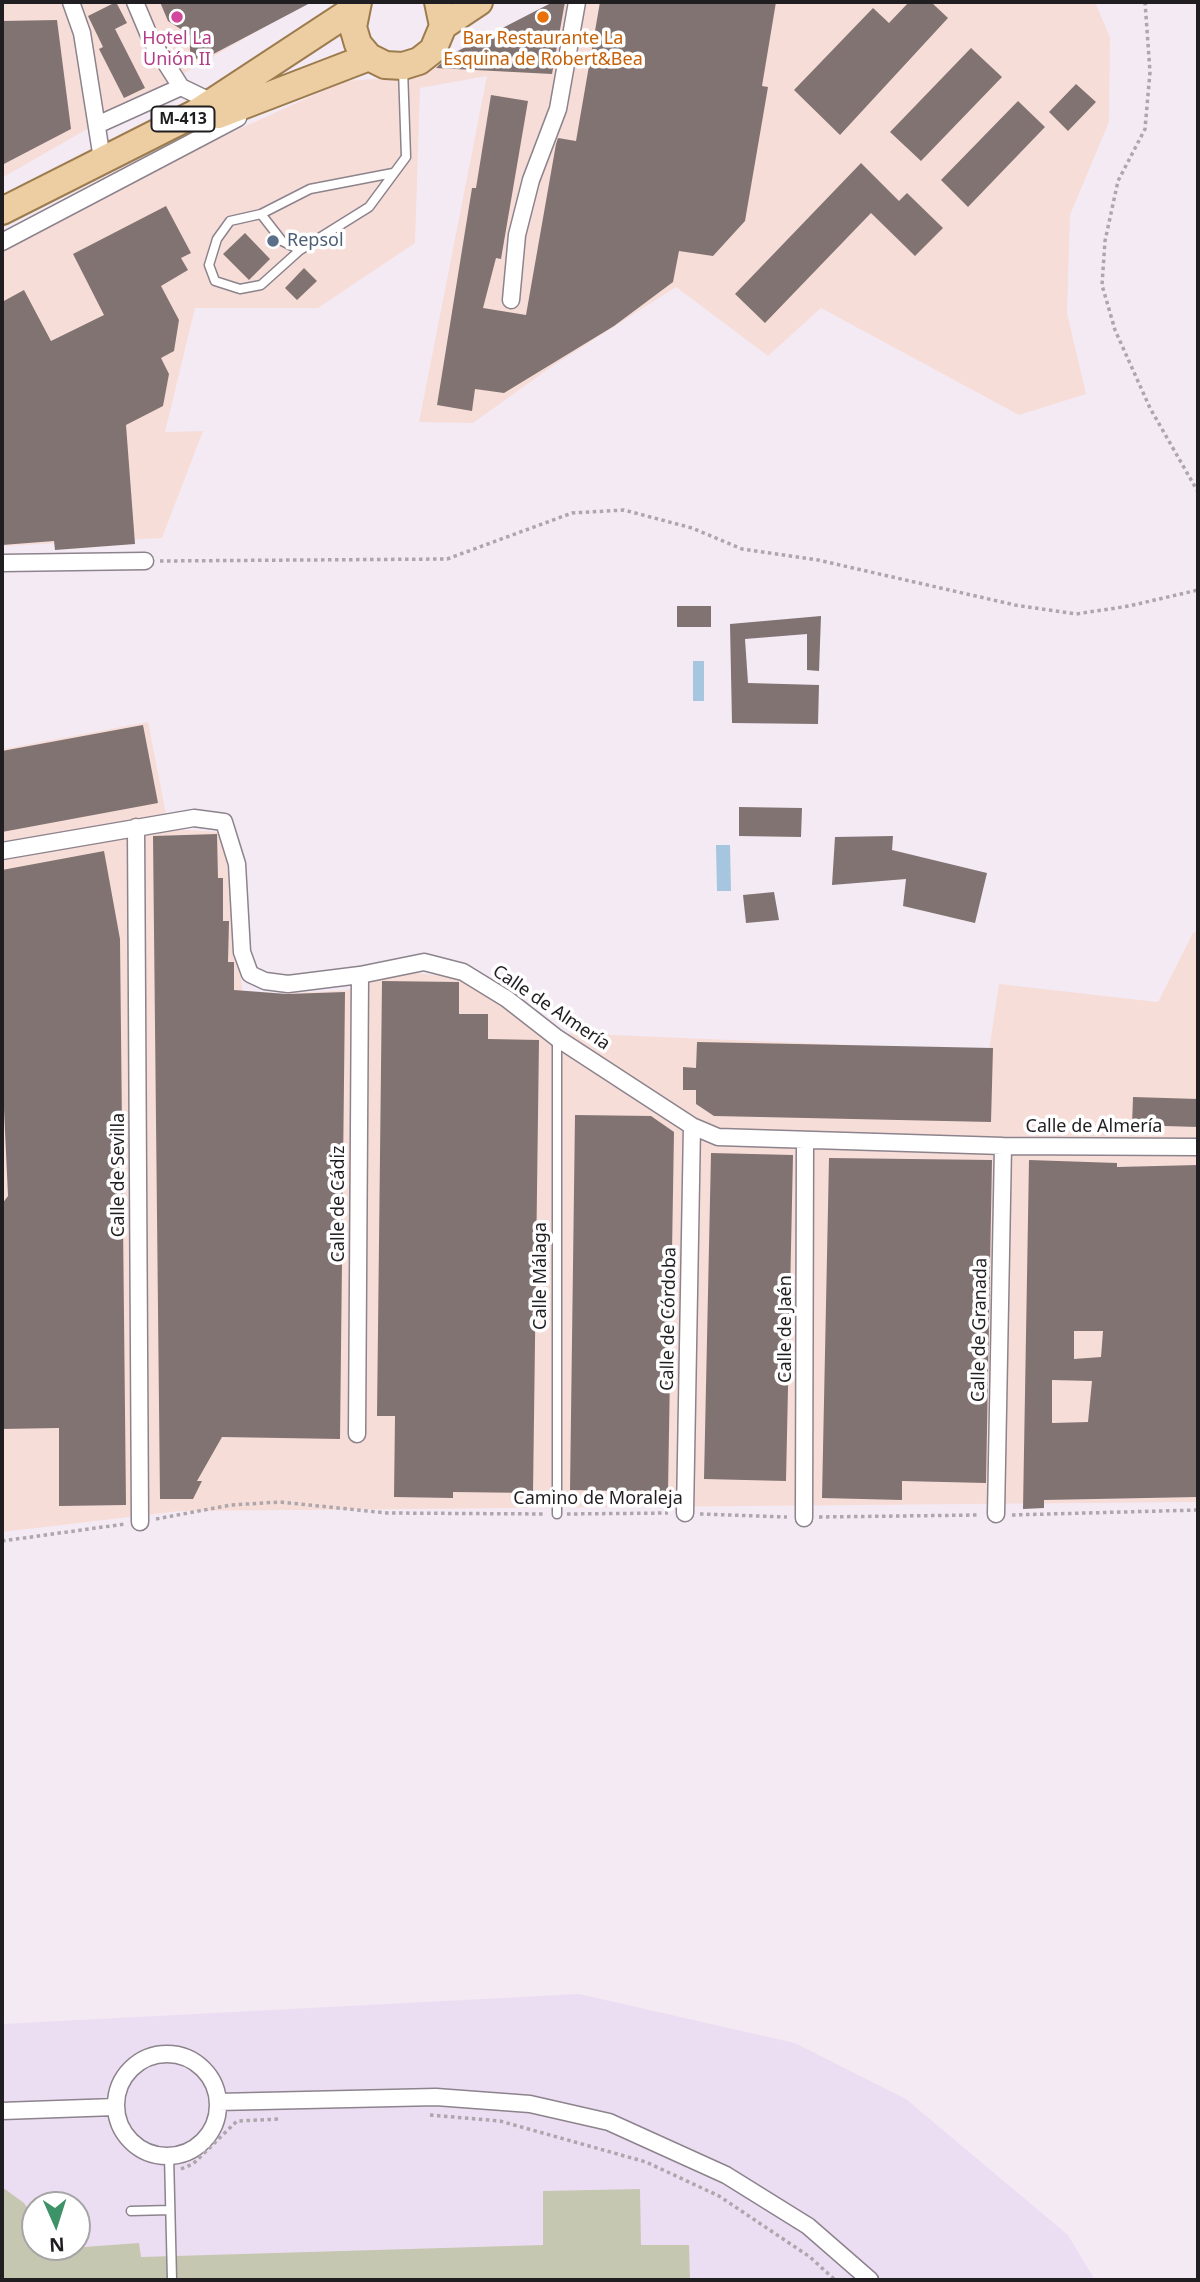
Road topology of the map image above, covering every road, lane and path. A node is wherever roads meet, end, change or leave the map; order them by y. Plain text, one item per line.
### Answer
1 (71, 2) edge
2 (135, 2) edge
3 (479, 2) edge
4 (577, 2) edge
5 (1145, 2) edge
6 (356, 6) edge
7 (440, 14) edge
8 (369, 57) junction
9 (403, 66) junction
10 (291, 86) junction
11 (181, 87) junction
12 (212, 103) junction
13 (97, 125) junction
14 (102, 159) junction
15 (393, 173) junction
16 (2, 211) edge
17 (261, 214) junction
18 (2, 226) edge
19 (2, 242) edge
20 (300, 250) junction
21 (511, 300) dead end
22 (1198, 492) edge
23 (145, 561) joint
24 (2, 564) edge
25 (1198, 590) edge
26 (136, 827) junction
27 (2, 851) edge
28 (360, 975) junction
29 (557, 1038) junction
30 (692, 1126) junction
31 (805, 1141) junction
32 (1003, 1146) junction
33 (1198, 1147) edge
34 (357, 1434) dead end
35 (1198, 1510) edge
36 (685, 1513) junction
37 (557, 1514) junction
38 (996, 1514) junction
39 (804, 1518) junction
40 (140, 1522) junction
41 (2, 1541) edge
42 (218, 2102) junction
43 (116, 2107) junction
44 (2, 2110) edge
45 (423, 2114) dead end
46 (292, 2118) dead end
47 (169, 2155) junction
48 (181, 2179) dead end
49 (170, 2210) junction
50 (131, 2211) dead end
51 (172, 2280) edge
52 (835, 2280) edge
53 (870, 2280) edge

1 - 13 street
2 - 11 street
3 - 7 main road
4 - 21 street
5 - 22 path
6 - 8 main road, M-413
6 - 12 main road, M-413
7 - 9 main road
8 - 9 main road
8 - 10 main road, M-413
9 - 15 lane
10 - 18 main road, M-413
10 - 19 street
11 - 12 street
11 - 13 street
12 - 14 main road, M-413
13 - 14 street
14 - 16 main road, M-413
15 - 17 lane
15 - 20 lane
17 - 20 lane
17 - 20 lane
23 - 24 street
23 - 25 path
26 - 27 street, Calle de Almería
26 - 28 street, Calle de Almería
26 - 40 street, Calle de Sevilla
28 - 29 street, Calle de Almería
28 - 34 street, Calle de Cádiz
29 - 30 street, Calle de Almería
29 - 37 lane, Calle Málaga
30 - 31 street, Calle de Almería
30 - 36 street, Calle de Córdoba
31 - 32 street, Calle de Almería
31 - 39 street, Calle de Jaén
32 - 33 street, Calle de Almería
32 - 38 street, Calle de Granada
35 - 38 path, Camino de Moraleja
36 - 37 path, Camino de Moraleja
36 - 39 path, Camino de Moraleja
37 - 40 path, Camino de Moraleja
38 - 39 path, Camino de Moraleja
40 - 41 path, Camino de Moraleja
42 - 43 street
42 - 47 street
42 - 53 street
43 - 44 street
43 - 47 street
45 - 52 path
46 - 48 path
47 - 49 lane
49 - 50 lane
49 - 51 lane

